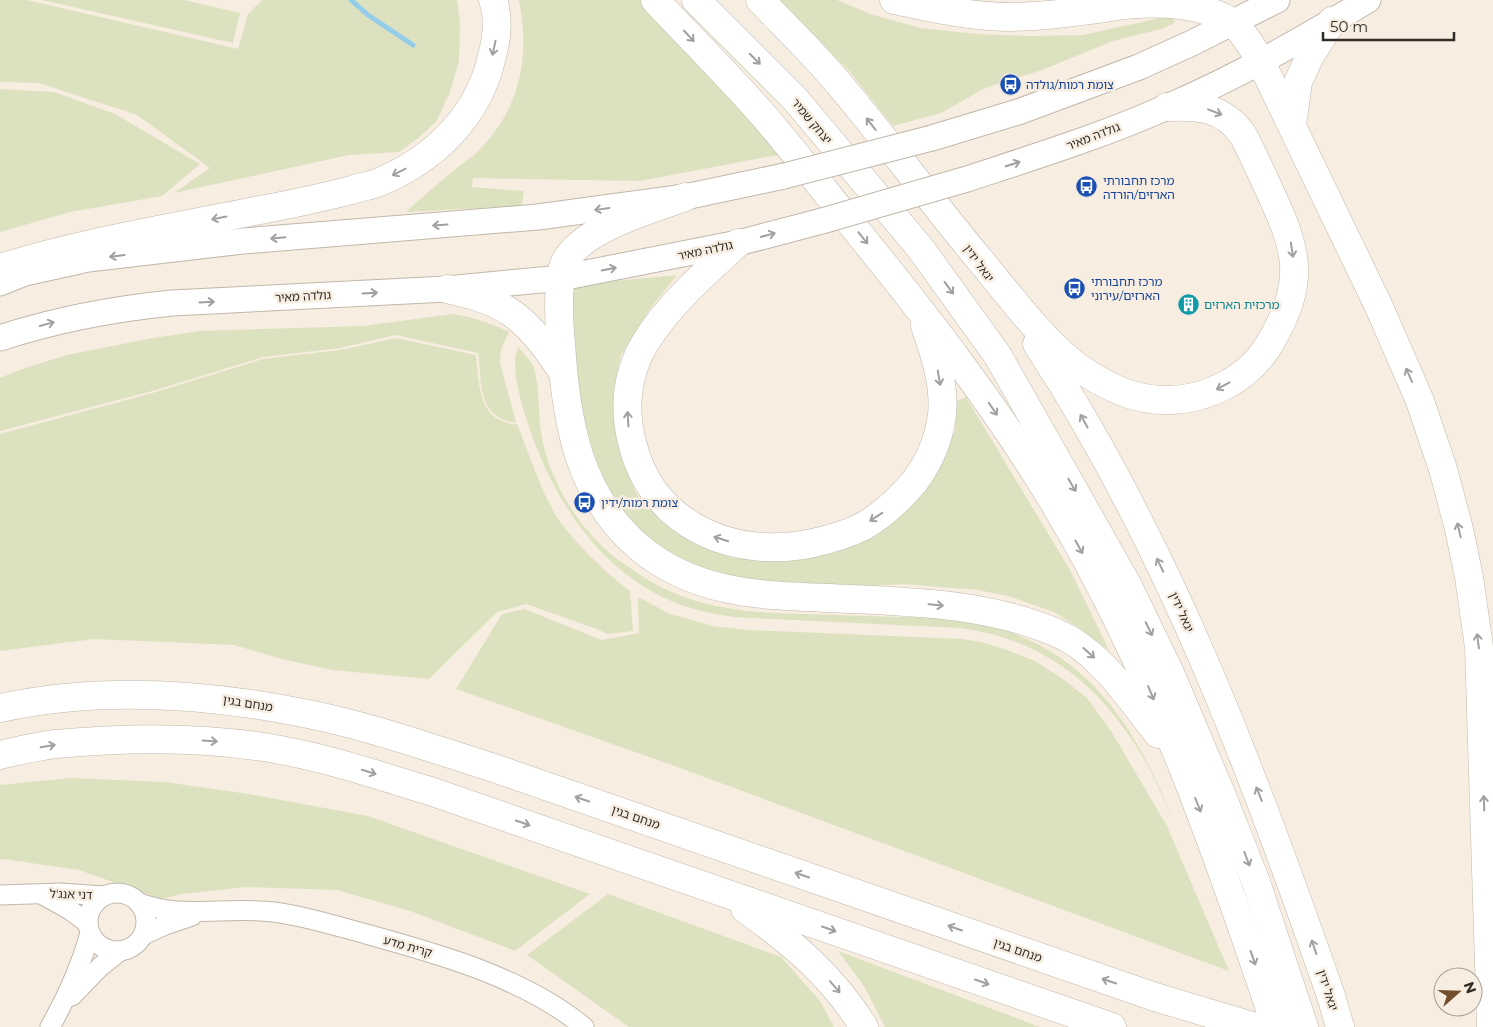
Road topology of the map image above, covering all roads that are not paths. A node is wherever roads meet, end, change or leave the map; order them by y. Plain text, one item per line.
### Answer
1 (493, 0) edge
2 (655, 0) edge
3 (696, 0) edge
4 (760, 0) edge
5 (894, 0) edge
6 (1277, 0) edge
7 (1368, 0) edge
8 (1146, 1) edge
9 (1332, 21) junction
10 (1233, 23) junction
11 (1261, 62) junction
12 (1167, 107) junction
13 (1292, 125) junction
14 (685, 197) junction
15 (956, 231) junction
16 (738, 243) junction
17 (0, 268) edge
18 (561, 278) junction
19 (0, 282) edge
20 (447, 289) junction
21 (913, 299) junction
22 (0, 338) edge
23 (563, 374) junction
24 (1469, 577) junction
25 (1493, 596) edge
26 (0, 708) edge
27 (0, 755) edge
28 (1180, 760) junction
29 (667, 872) junction
30 (39, 894) junction
31 (0, 895) edge
32 (104, 896) junction
33 (139, 903) junction
34 (218, 910) junction
35 (89, 928) junction
36 (143, 935) junction
37 (120, 951) junction
38 (60, 1010) junction
39 (50, 1027) edge
40 (584, 1027) edge
41 (864, 1027) edge
42 (1112, 1027) edge
43 (1255, 1027) edge
44 (1276, 1027) edge
45 (1304, 1027) edge
46 (1340, 1027) edge
47 (1491, 1027) edge

1 -> 17 highway
2 -> 21 highway
3 -> 45 highway, יצחק שמיר
15 -> 4 highway
5 - 8 highway
6 - 10 main road
7 - 9 main road, גולדה מאיר
8 - 10 highway
9 - 11 main road, גולדה מאיר
9 - 13 highway
10 - 11 highway
10 - 14 main road, bridge
11 - 12 main road, גולדה מאיר
11 - 13 highway
12 -> 15 highway
16 -> 12 main road, גולדה מאיר, bridge
24 -> 13 highway
14 - 18 highway
14 -> 19 main road
46 -> 15 highway, יגאל ידין
18 -> 16 main road, גולדה מאיר
21 -> 16 highway
18 - 20 main road, גולדה מאיר
18 - 23 highway
22 -> 20 main road, גולדה מאיר
20 - 23 highway
21 -> 28 highway
23 -> 28 highway
24 - 25 highway
47 -> 24 highway
43 -> 26 highway, מנחם בגין
27 -> 29 highway
28 -> 44 highway
29 -> 41 highway
29 -> 42 highway
30 - 31 street, דני אנג'ל
30 - 32 street, דני אנג'ל
30 - 35 street, דני אנג'ל
32 - 33 street
32 - 35 street
33 - 34 street, קרית מדע
33 - 36 street
34 - 36 street, קרית מדע
34 - 40 street, קרית מדע
35 - 37 street
35 - 38 street
36 - 37 street
37 - 38 street
38 - 39 street

